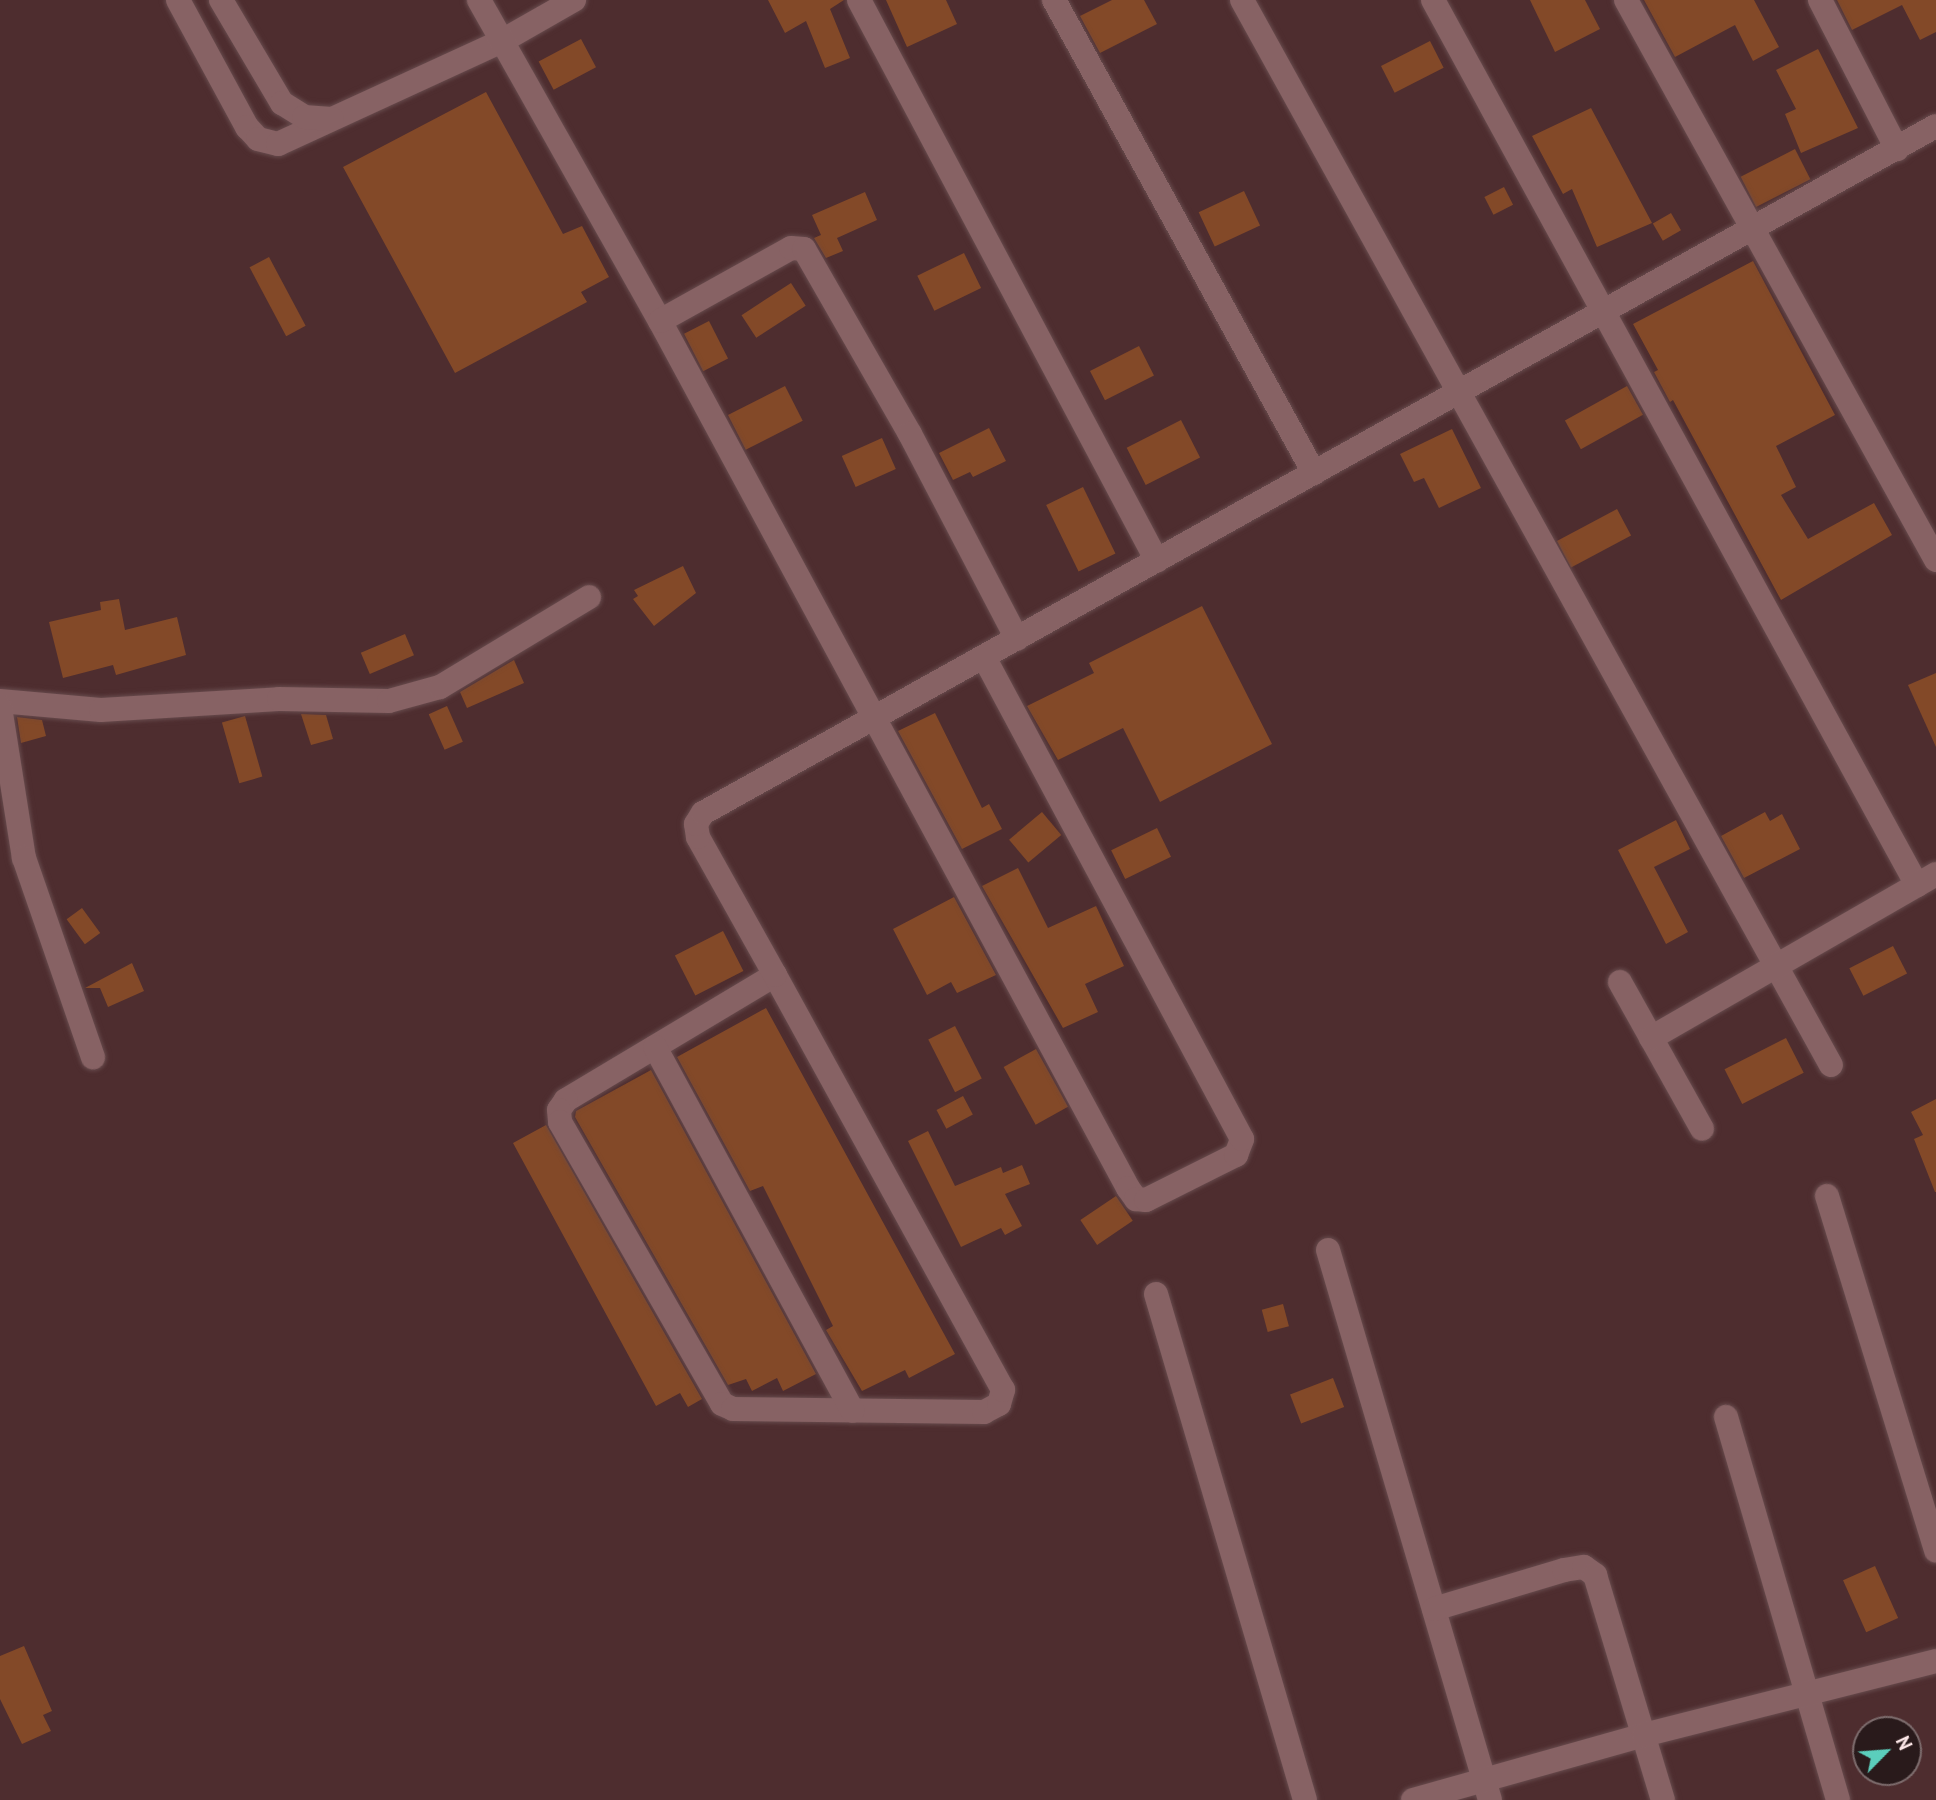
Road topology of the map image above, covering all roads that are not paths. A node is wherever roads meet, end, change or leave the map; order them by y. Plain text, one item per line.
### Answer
1 (178, 0) edge
2 (221, 0) edge
3 (479, 0) edge
4 (574, 0) edge
5 (859, 0) edge
6 (1054, 0) edge
7 (1242, 0) edge
8 (1433, 0) edge
9 (1626, 0) edge
10 (1820, 0) edge
11 (502, 41) junction
12 (338, 119) junction
13 (1936, 127) edge
14 (1896, 149) junction
15 (1752, 229) junction
16 (1604, 312) junction
17 (660, 321) junction
18 (1459, 392) junction
19 (1314, 473) junction
20 (1936, 560) edge
21 (1157, 561) junction
22 (589, 597) dead end
23 (1017, 639) junction
24 (984, 657) junction
25 (0, 701) edge
26 (0, 707) edge
27 (874, 719) junction
28 (1926, 879) edge
29 (1775, 963) junction
30 (775, 975) junction
31 (1620, 982) dead end
32 (1651, 1038) junction
33 (655, 1047) junction
34 (93, 1057) dead end
35 (1831, 1065) dead end
36 (1702, 1129) dead end
37 (1827, 1196) dead end
38 (1328, 1250) dead end
39 (1156, 1294) dead end
40 (853, 1410) junction
41 (1726, 1417) dead end
42 (1936, 1551) edge
43 (1434, 1609) junction
44 (1936, 1661) edge
45 (1806, 1693) junction
46 (1644, 1735) junction
47 (1487, 1790) edge
48 (1306, 1800) edge
49 (1413, 1800) edge
50 (1663, 1800) edge
51 (1838, 1800) edge

1 - 12 street
2 - 12 street
3 - 11 street
4 - 11 street
5 - 21 street
6 - 19 street
7 - 18 street
8 - 16 street
9 - 15 street
10 - 14 street
11 - 12 street
11 - 17 street
13 - 14 street
14 - 15 street
15 - 16 street
15 - 20 street
16 - 18 street
16 - 28 street
17 - 23 street
17 - 27 street
18 - 19 street
18 - 29 street
19 - 21 street
21 - 23 street
22 - 25 street
23 - 24 street
24 - 27 street
24 - 27 street
26 - 34 street
27 - 30 street
28 - 29 street
29 - 32 street
29 - 35 street
30 - 33 street
30 - 40 street
31 - 32 street
32 - 36 street
33 - 40 street
33 - 40 street
37 - 42 street
38 - 43 street
39 - 48 street
41 - 45 street
43 - 46 street
43 - 47 street
44 - 45 street
45 - 46 street
45 - 51 street
46 - 47 street
46 - 50 street
47 - 49 street

